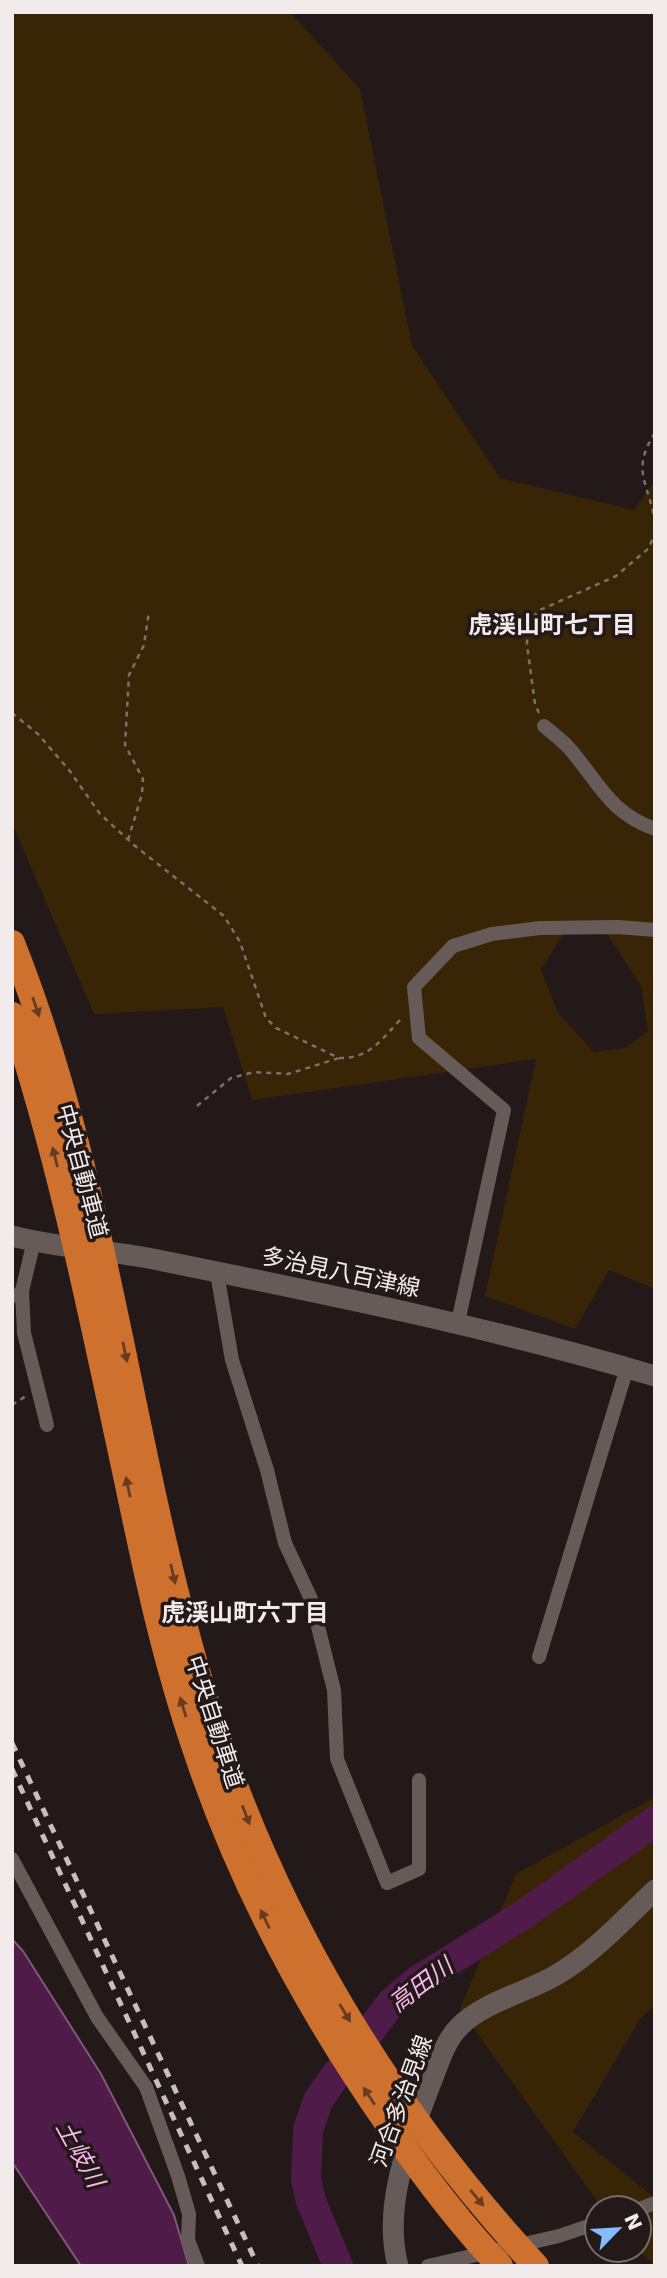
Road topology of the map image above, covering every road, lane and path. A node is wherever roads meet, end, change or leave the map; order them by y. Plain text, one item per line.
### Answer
1 (655, 433) edge
2 (655, 525) edge
3 (655, 532) edge
4 (149, 611) dead end
5 (12, 713) edge
6 (544, 726) joint
7 (655, 829) edge
8 (128, 840) junction
9 (655, 930) edge
10 (12, 943) edge
11 (12, 1015) edge
12 (417, 1020) junction
13 (339, 1058) junction
14 (197, 1106) dead end
15 (12, 1236) edge
16 (34, 1241) junction
17 (217, 1273) junction
18 (98, 1286) junction
19 (17, 1296) edge
20 (458, 1322) junction
21 (628, 1368) junction
22 (655, 1376) edge
23 (47, 1426) dead end
24 (539, 1657) dead end
25 (419, 1780) dead end
26 (12, 1859) edge
27 (655, 1891) edge
28 (583, 2228) edge
29 (198, 2266) edge
30 (398, 2266) edge
31 (428, 2266) edge
32 (500, 2266) edge
33 (536, 2266) edge

1 - 2 path
3 - 6 path
4 - 8 path
5 - 8 path
6 - 7 street
8 - 13 path
9 - 12 street
10 -> 18 highway, 中央自動車道
18 -> 11 highway, 中央自動車道
12 - 13 path
12 - 20 street
13 - 14 path
15 - 16 main road, 多治見八百津線
16 - 17 main road, 多治見八百津線
16 - 19 street
17 - 20 main road, 多治見八百津線
17 - 25 street
32 -> 18 highway, 中央自動車道
18 -> 33 highway, 中央自動車道
19 - 23 street
20 - 21 main road, 多治見八百津線
21 - 22 main road, 多治見八百津線
21 - 24 street
26 - 29 street
27 - 30 main road, 河合多治見線
28 - 31 street

